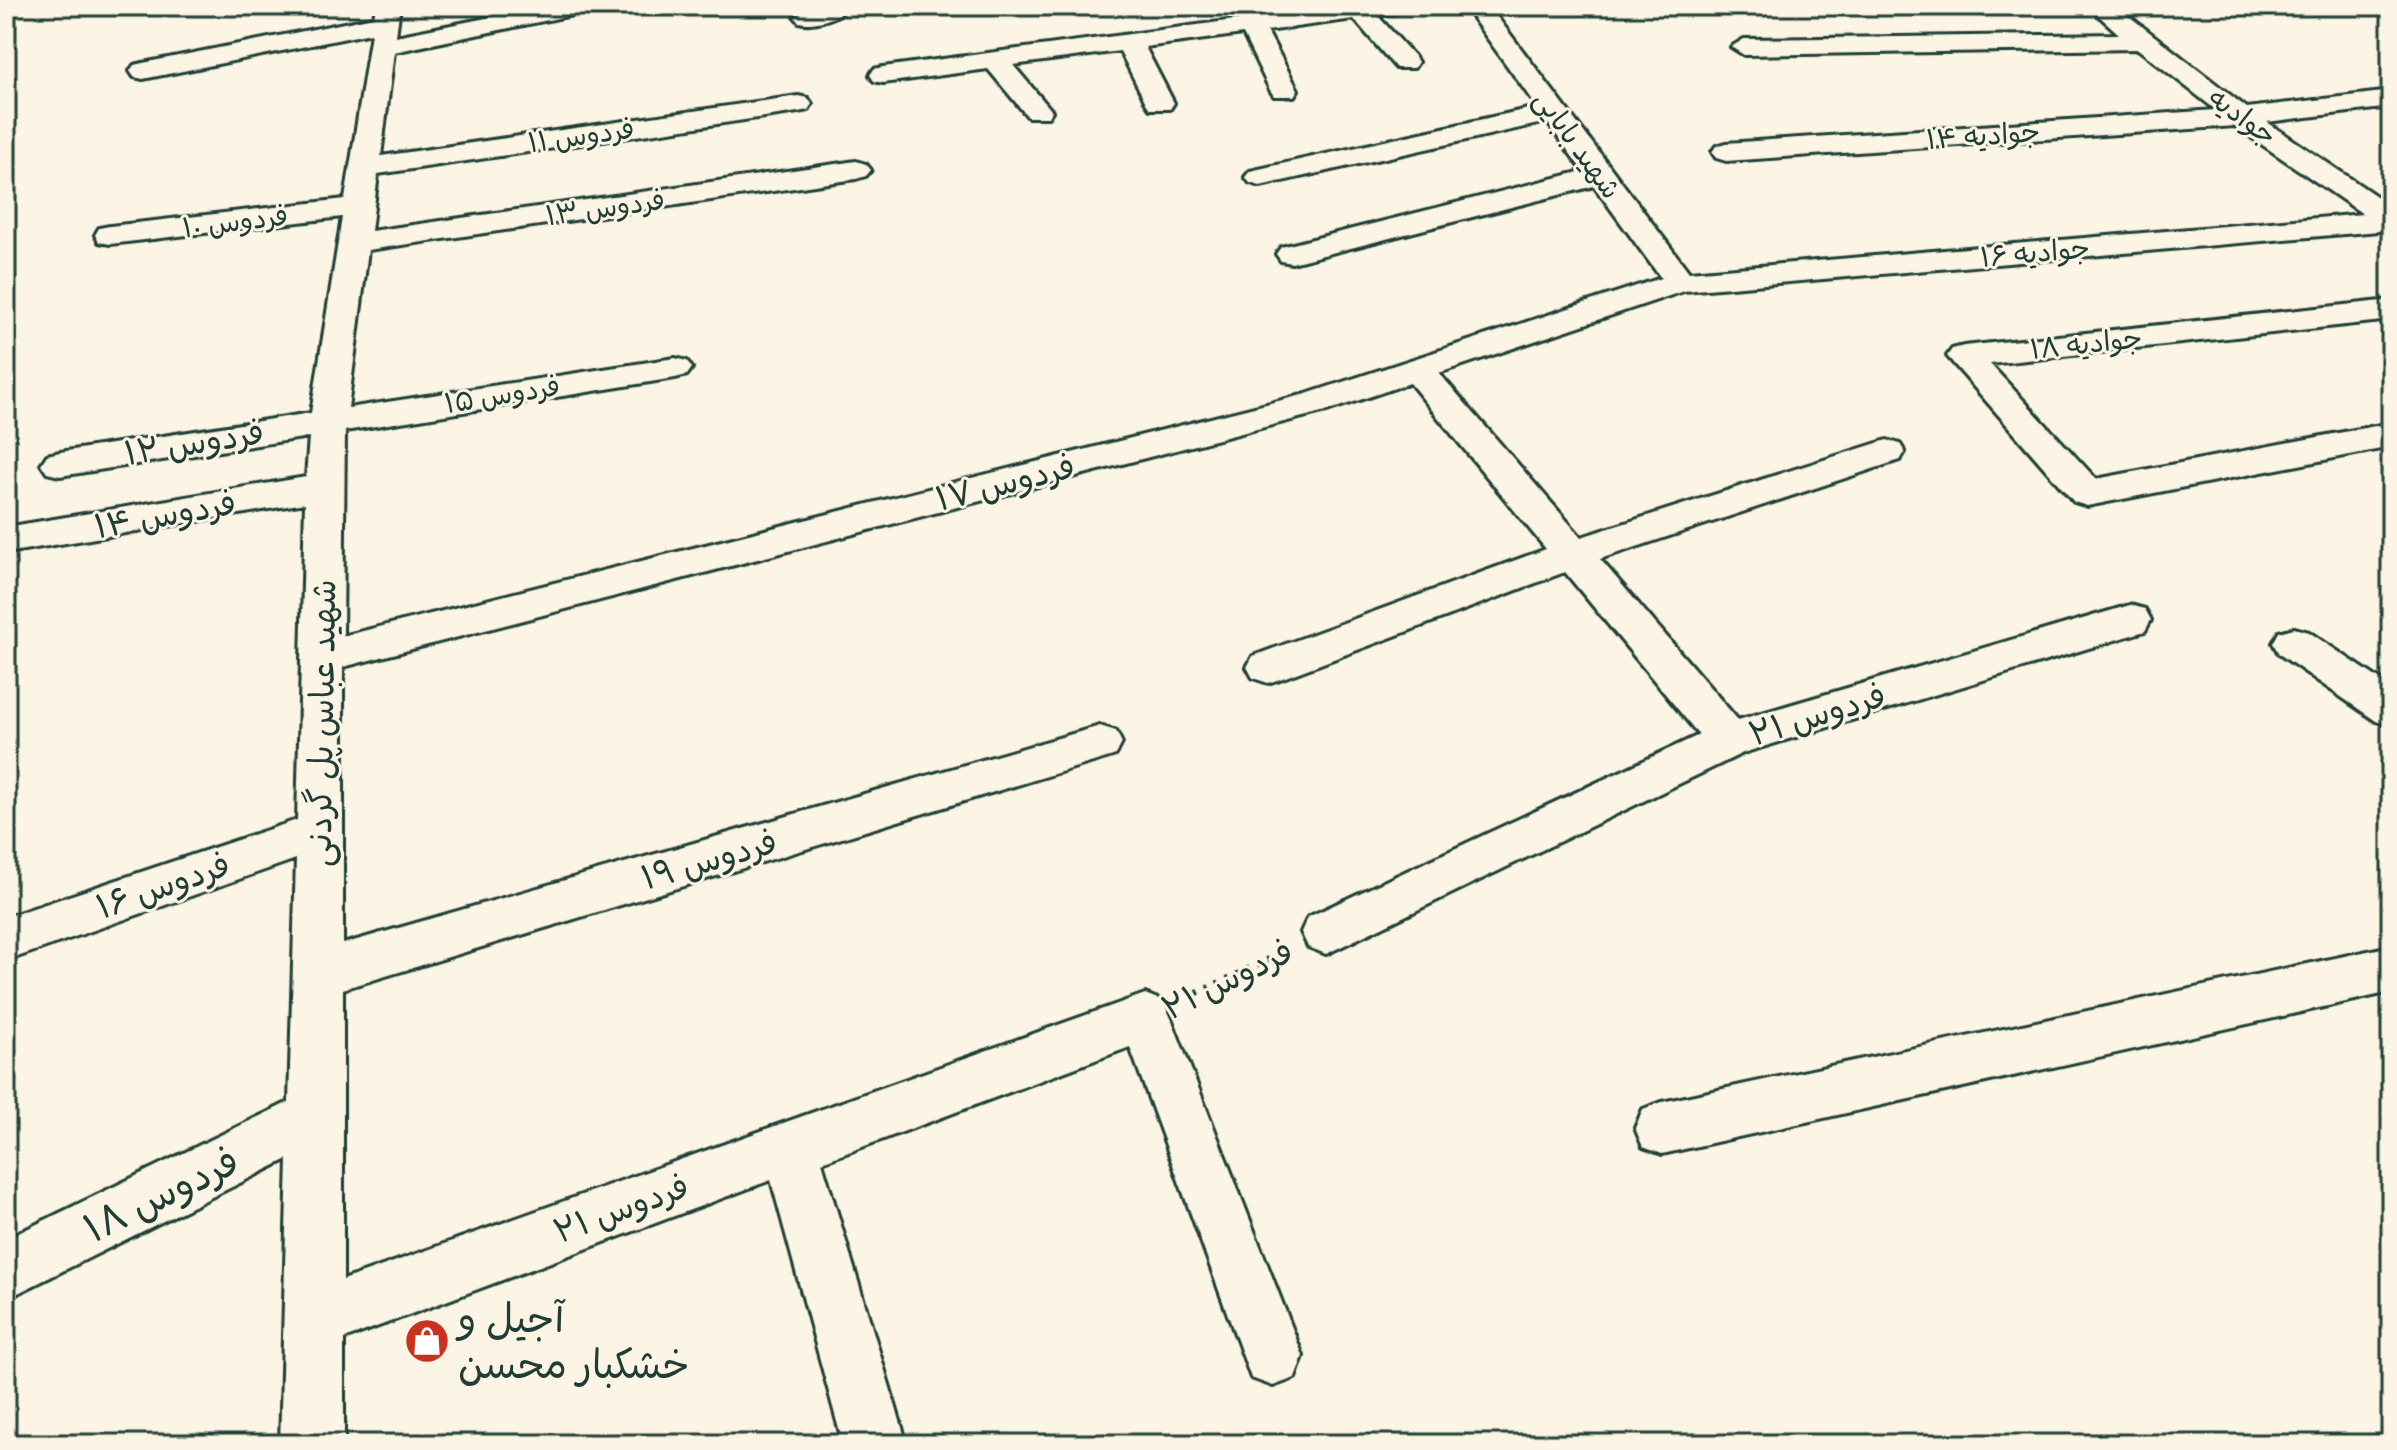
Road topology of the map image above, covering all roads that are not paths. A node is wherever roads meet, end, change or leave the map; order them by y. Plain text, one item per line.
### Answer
1 (582, 6) edge
2 (837, 6) edge
3 (1395, 6) edge
4 (1476, 6) edge
5 (2100, 6) edge
6 (1165, 11) dead end
7 (1360, 11) junction
8 (808, 17) dead end
9 (386, 25) edge
10 (1252, 27) junction
11 (1214, 33) junction
12 (2145, 41) junction
13 (1130, 44) junction
14 (1744, 47) dead end
15 (995, 61) junction
16 (1405, 62) dead end
17 (143, 71) dead end
18 (883, 75) dead end
19 (1284, 90) dead end
20 (2391, 99) edge
21 (1160, 103) dead end
22 (798, 104) dead end
23 (1038, 111) dead end
24 (1554, 112) junction
25 (2241, 117) junction
26 (1726, 152) dead end
27 (856, 170) dead end
28 (1600, 175) junction
29 (1260, 177) dead end
30 (360, 205) junction
31 (2391, 221) edge
32 (110, 235) dead end
33 (1292, 254) dead end
34 (1680, 282) junction
35 (2391, 310) edge
36 (675, 368) dead end
37 (1417, 369) junction
38 (328, 420) junction
39 (2391, 435) edge
40 (1887, 452) dead end
41 (60, 464) dead end
42 (324, 487) junction
43 (6, 540) edge
44 (1573, 554) junction
45 (2130, 620) dead end
46 (2294, 643) dead end
47 (322, 657) junction
48 (1268, 667) dead end
49 (2391, 709) edge
50 (1729, 740) junction
51 (1100, 743) dead end
52 (320, 831) junction
53 (1326, 932) road end
54 (6, 939) edge
55 (2391, 969) edge
56 (317, 974) junction
57 (316, 1117) junction
58 (1662, 1128) dead end
59 (790, 1147) junction
60 (6, 1270) edge
61 (314, 1320) junction
62 (1273, 1356) dead end
63 (312, 1444) edge
64 (875, 1444) edge

1 - 9 street
2 - 8 street
3 - 7 street
4 - 24 street, شهید بابایی
5 - 12 street, جوادیه
6 - 11 street
7 - 10 street
7 - 16 street
9 - 17 street
9 - 30 street, شهید عباس پل گردنی
10 - 11 street
10 - 19 street
11 - 13 street
12 - 14 street
12 - 25 street, جوادیه
13 - 15 street
13 - 21 street
15 - 18 street
15 - 23 street
20 - 25 street, جوادیه ۱۴
22 - 30 street, فردوس ۱۱
24 - 28 street, شهید بابایی
24 - 29 street
25 - 26 street, جوادیه ۱۴
25 - 31 street, جوادیه
27 - 30 street, فردوس ۱۳
28 - 33 street
28 - 34 street, شهید بابایی
30 - 32 street, فردوس ۱۰
30 - 38 street, شهید عباس پل گردنی
31 - 34 street, جوادیه ۱۶
34 - 37 street, فردوس ۱۷
35 - 39 street, جوادیه ۱۸
36 - 38 street, فردوس ۱۵
37 - 44 street
37 - 47 street, فردوس ۱۷
38 - 41 street, فردوس ۱۲
38 - 42 street, شهید عباس پل گردنی
40 - 44 street
42 - 43 street, فردوس ۱۴
42 - 47 street, شهید عباس پل گردنی
44 - 48 street
44 - 50 street
45 - 50 street, فردوس ۲۱
46 - 49 street
47 - 52 street, شهید عباس پل گردنی
50 - 53 street, فردوس ۲۱
51 - 56 street, فردوس ۱۹
52 - 54 street, فردوس ۱۶
52 - 56 street, شهید عباس پل گردنی
55 - 58 street
56 - 57 street, شهید عباس پل گردنی
57 - 60 street, فردوس ۱۸
57 - 61 street, شهید عباس پل گردنی
59 - 61 street, فردوس ۲۱
59 - 62 street, فردوس ۲۱
59 - 64 street
61 - 63 street, شهید عباس پل گردنی

